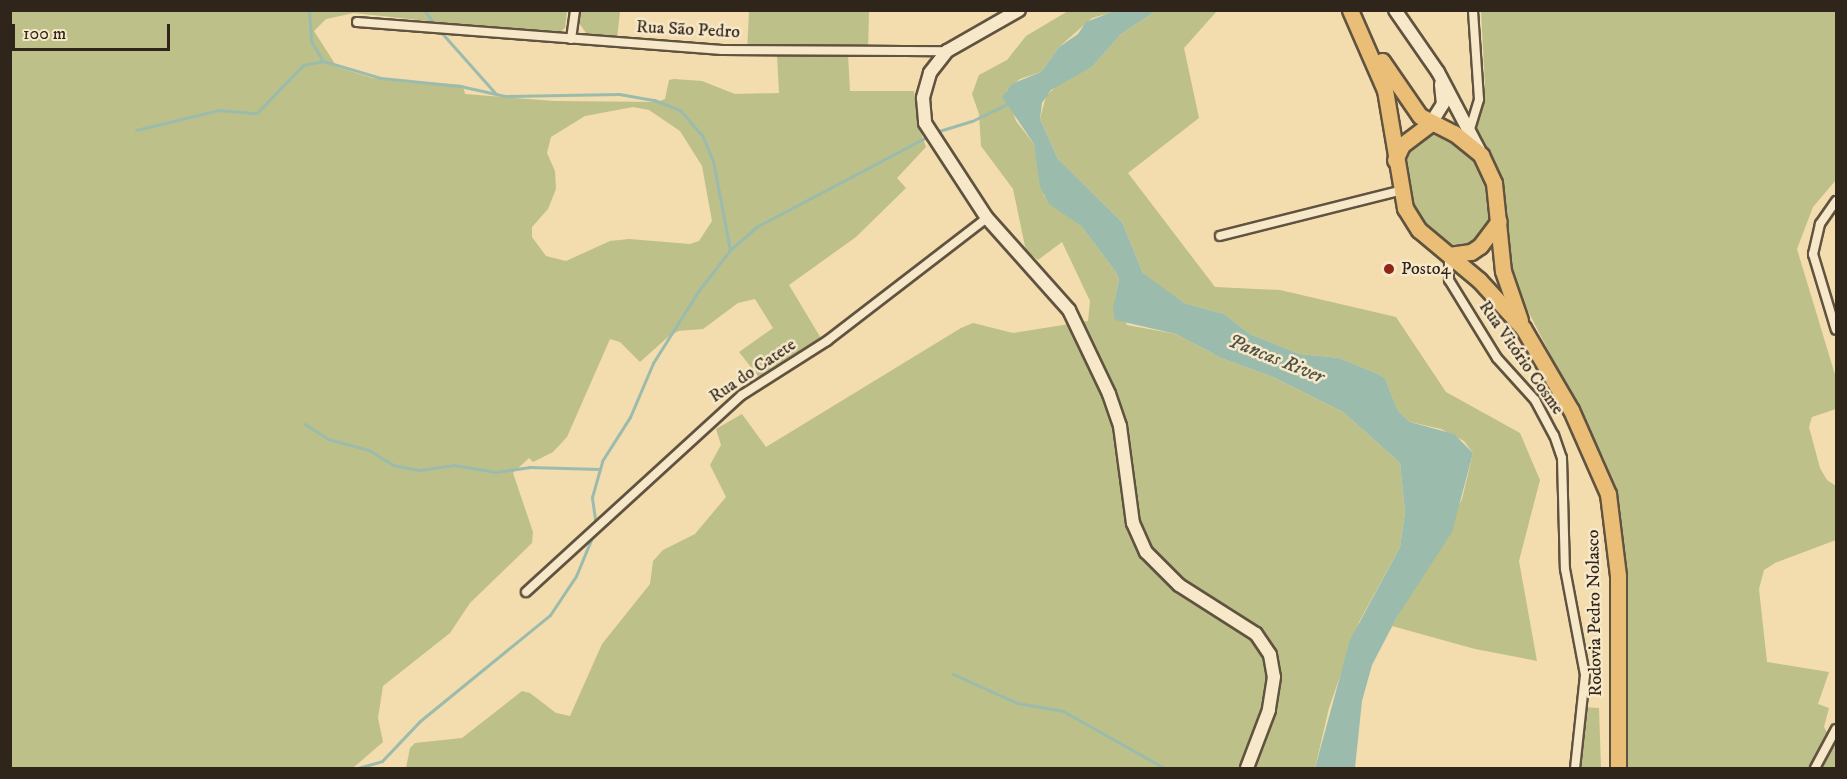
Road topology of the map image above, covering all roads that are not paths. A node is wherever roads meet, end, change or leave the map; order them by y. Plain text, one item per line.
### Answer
1 (575, 10) edge
2 (1019, 10) edge
3 (1350, 10) edge
4 (1395, 10) edge
5 (1473, 10) edge
6 (357, 22) dead end
7 (1362, 31) junction
8 (571, 39) junction
9 (947, 51) junction
10 (1438, 72) junction
11 (1431, 123) junction
12 (1470, 129) junction
13 (1481, 155) junction
14 (1395, 160) junction
15 (1399, 191) junction
16 (1836, 201) edge
17 (987, 218) junction
18 (1499, 221) junction
19 (1220, 236) dead end
20 (1449, 255) junction
21 (1523, 328) junction
22 (1836, 330) edge
23 (526, 592) dead end
24 (1836, 729) edge
25 (1247, 768) edge
26 (1575, 768) edge
27 (1618, 768) edge
28 (1815, 768) edge

1 - 8 street
2 - 9 street
3 - 7 highway, Rodovia Pedro Nolasco
4 - 10 street
5 - 12 street
6 - 8 street, Rua São Pedro
7 - 11 highway, Rodovia Pedro Nolasco
7 - 14 highway, Rodovia Pedro Nolasco
8 - 9 street, Rua São Pedro
9 - 17 street
10 - 11 street
10 - 12 street
11 - 13 highway, Rodovia Pedro Nolasco
11 - 14 highway
12 - 13 street
13 - 18 highway, Rodovia Pedro Nolasco
14 - 15 highway, Rodovia Pedro Nolasco
15 - 19 street
15 - 20 highway, Rodovia Pedro Nolasco
16 - 22 street
17 - 23 street, Rua do Catete
17 - 25 street
18 - 20 highway
18 - 21 highway, Rodovia Pedro Nolasco
20 - 21 highway, Rodovia Pedro Nolasco
20 - 26 street, Rua Vitório Cosme
21 - 27 highway, Rodovia Pedro Nolasco
24 - 28 street

